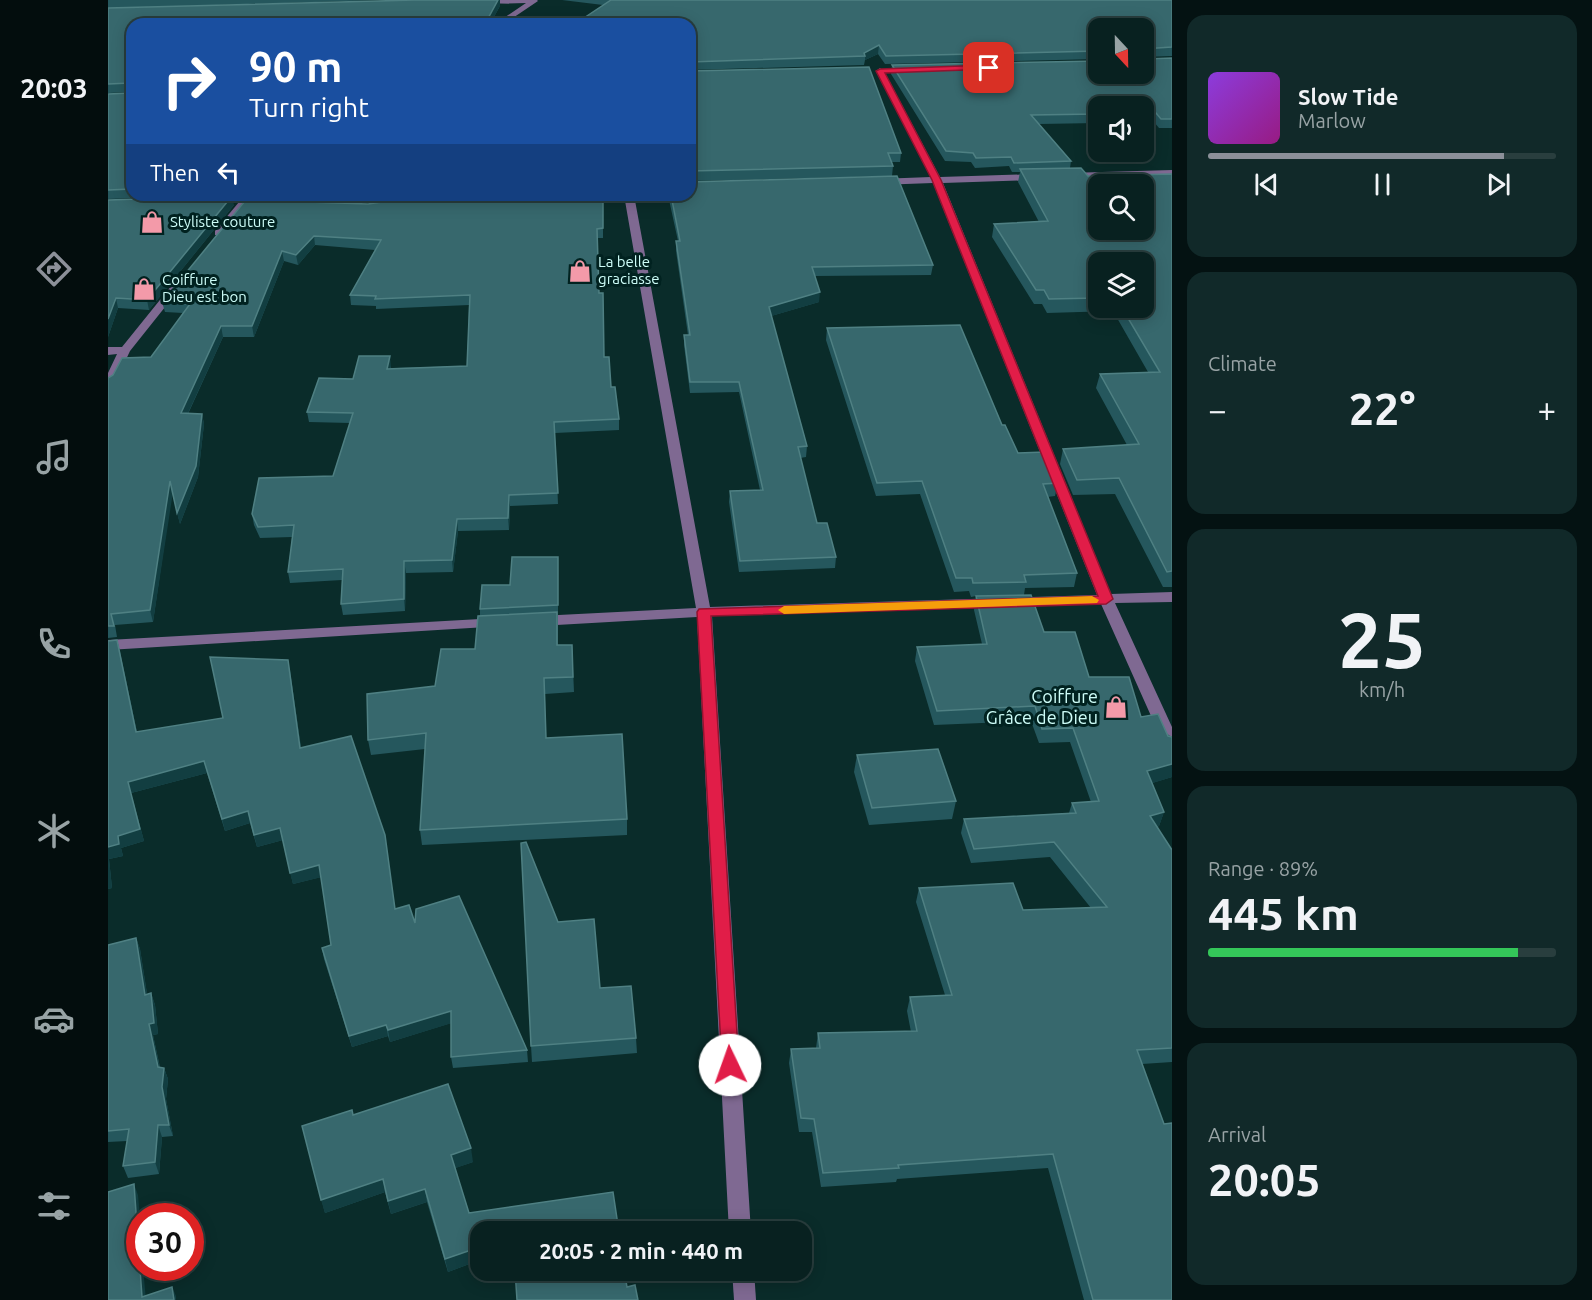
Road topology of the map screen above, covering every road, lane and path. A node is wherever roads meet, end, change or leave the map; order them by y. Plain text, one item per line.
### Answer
1 (534, 0) edge
2 (474, 2) edge
3 (508, 18) edge
4 (880, 71) dead end
5 (1172, 173) edge
6 (1043, 177) edge
7 (1054, 177) edge
8 (937, 180) junction
9 (866, 182) edge
10 (246, 201) edge
11 (630, 201) edge
12 (211, 243) edge
13 (182, 279) edge
14 (124, 350) junction
15 (108, 351) edge
16 (108, 385) edge
17 (1172, 597) edge
18 (1106, 599) junction
19 (704, 612) junction
20 (108, 645) edge
21 (1172, 745) edge
22 (739, 1221) edge
23 (743, 1281) edge
24 (744, 1300) edge

1 - 2 street
1 - 3 street
4 - 8 street
5 - 7 street
6 - 8 street
8 - 9 street
8 - 18 street
10 - 12 street
11 - 19 street
13 - 14 street
14 - 15 street
14 - 16 street
17 - 18 street
18 - 19 street
18 - 21 street
19 - 20 street
19 - 22 street
23 - 24 street

